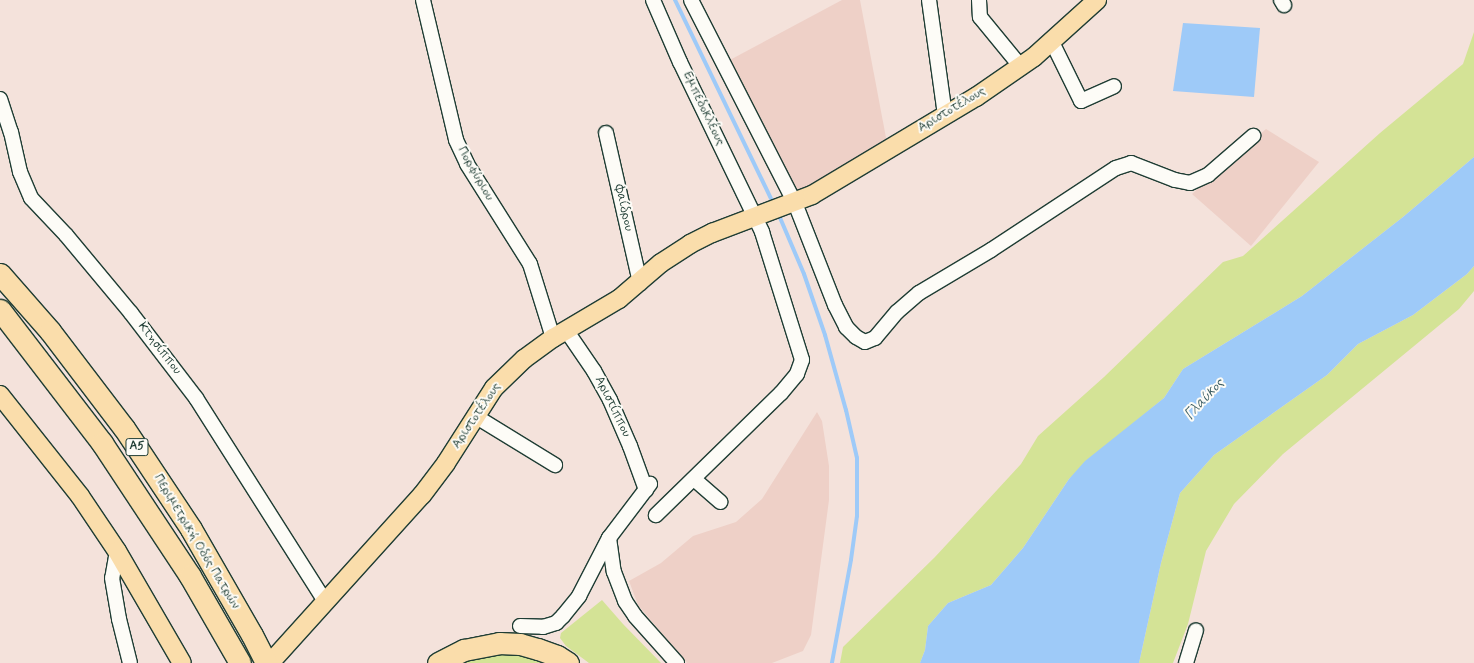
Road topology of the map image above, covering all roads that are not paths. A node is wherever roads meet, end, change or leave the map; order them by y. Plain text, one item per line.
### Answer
1 (423, 0) edge
2 (653, 0) edge
3 (691, 0) edge
4 (929, 0) edge
5 (979, 0) edge
6 (1097, 0) edge
7 (1051, 40) junction
8 (1021, 67) junction
9 (1114, 86) dead end
10 (0, 99) edge
11 (945, 116) junction
12 (606, 133) dead end
13 (1252, 136) dead end
14 (791, 204) junction
15 (758, 215) junction
16 (0, 274) edge
17 (640, 283) junction
18 (0, 310) edge
19 (559, 334) junction
20 (0, 395) edge
21 (475, 416) junction
22 (555, 465) dead end
23 (694, 479) junction
24 (720, 502) dead end
25 (656, 515) dead end
26 (609, 538) junction
27 (117, 551) junction
28 (325, 602) junction
29 (520, 626) dead end
30 (1196, 630) dead end
31 (238, 659) edge
32 (130, 663) edge
33 (182, 663) edge
34 (266, 663) edge
35 (270, 663) edge
36 (438, 663) edge
37 (568, 663) edge
38 (677, 663) edge
39 (1186, 663) edge

1 - 19 street, Πορφύριου
2 - 15 street, Εμπεδοκλέους
3 - 14 street
4 - 11 street
5 - 8 street
6 - 7 main road, Αριστοτέλους
7 - 8 main road, Αριστοτέλους
7 - 9 street
8 - 11 main road, Αριστοτέλους
10 - 28 street, Κτησίππου
11 - 14 main road, Αριστοτέλους
12 - 17 street, Φαίδρου
13 - 14 street
14 - 15 main road, Αριστοτέλους
15 - 17 main road, Αριστοτέλους
15 - 23 street, Εμπεδοκλέους
16 - 34 highway, Περιμετρική Οδός Πατρών / Α5
17 - 19 main road, Αριστοτέλους
18 - 31 highway, Περιμετρική Οδός Πατρών / Α5
19 - 21 main road, Αριστοτέλους
19 - 26 street, Αριστίππου
20 - 27 main road
21 - 22 street
21 - 28 main road, Αριστοτέλους
23 - 24 street
23 - 25 street, Εμπεδοκλέους
26 - 29 street
26 - 38 street
27 - 32 street
27 - 33 main road
28 - 35 main road, Αριστοτέλους
30 - 39 street
36 - 37 highway

